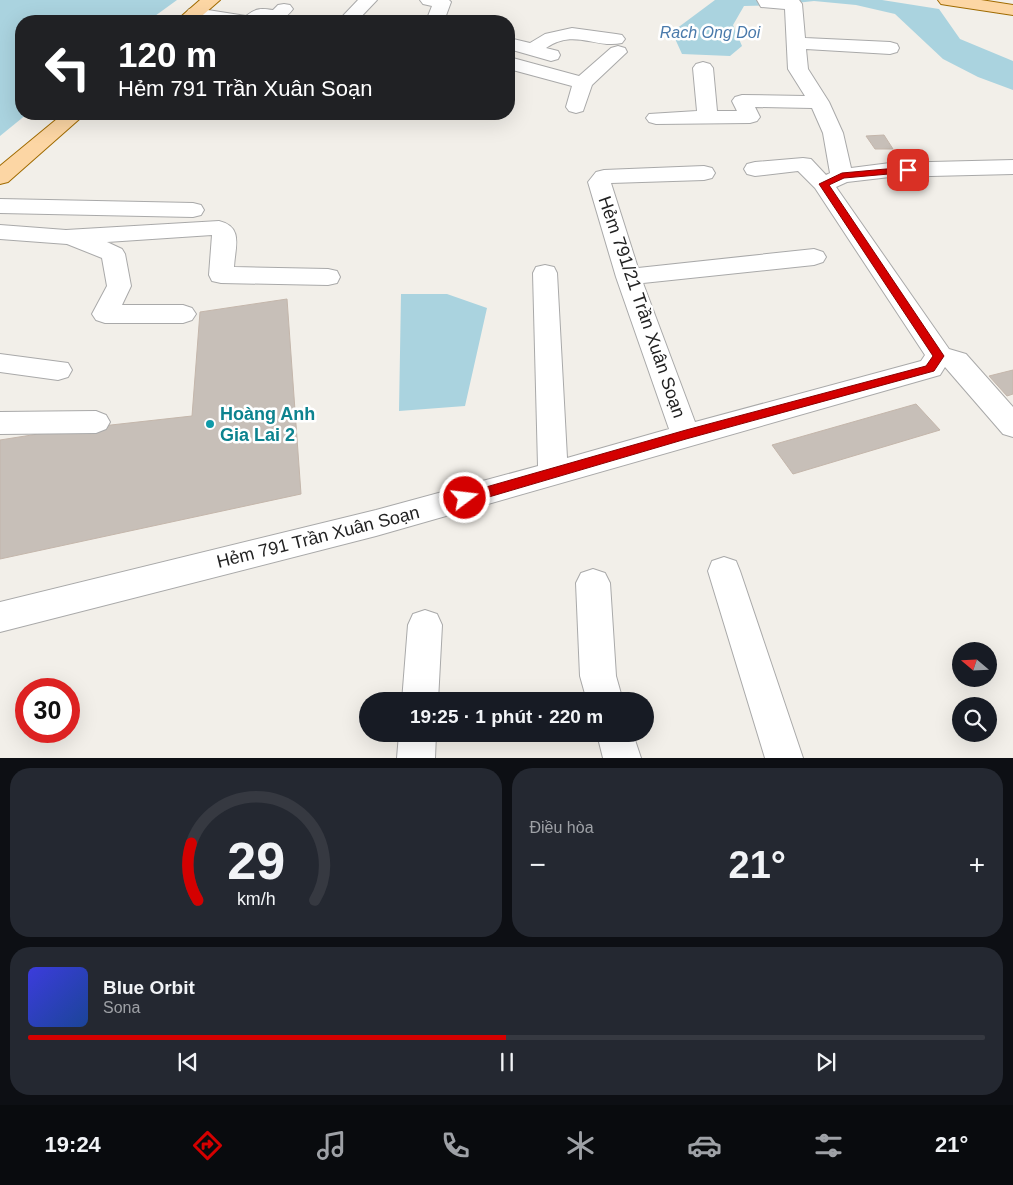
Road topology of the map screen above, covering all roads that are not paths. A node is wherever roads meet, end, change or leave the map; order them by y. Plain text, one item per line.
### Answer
1 (211, 0) edge
2 (368, 0) edge
3 (429, 0) edge
4 (947, 0) edge
5 (1003, 0) edge
6 (767, 2) edge
7 (1013, 2) edge
8 (284, 9) dead end
9 (1013, 10) edge
10 (192, 15) edge
11 (258, 15) edge
12 (271, 15) edge
13 (277, 15) edge
14 (352, 15) edge
15 (437, 15) edge
16 (796, 43) junction
17 (515, 45) edge
18 (890, 48) dead end
19 (532, 50) junction
20 (554, 56) dead end
21 (515, 65) edge
22 (703, 68) dead end
23 (583, 83) junction
24 (819, 102) junction
25 (576, 107) dead end
26 (707, 116) junction
27 (656, 118) dead end
28 (68, 120) edge
29 (1013, 167) edge
30 (755, 169) dead end
31 (704, 173) dead end
32 (0, 177) edge
33 (833, 180) junction
34 (0, 206) edge
35 (193, 210) dead end
36 (0, 232) edge
37 (66, 237) junction
38 (814, 258) dead end
39 (545, 273) dead end
40 (328, 277) dead end
41 (628, 277) junction
42 (183, 314) dead end
43 (939, 356) junction
44 (0, 363) edge
45 (58, 370) dead end
46 (96, 422) dead end
47 (0, 423) edge
48 (1013, 426) edge
49 (686, 434) junction
50 (553, 474) junction
51 (724, 571) dead end
52 (594, 583) dead end
53 (0, 617) edge
54 (425, 625) dead end
55 (421, 692) edge
56 (602, 692) edge
57 (417, 742) edge
58 (617, 742) edge
59 (416, 758) edge
60 (622, 758) edge
61 (784, 758) edge

1 - 10 main road
2 - 14 street
3 - 15 street
4 - 9 main road
5 - 7 main road
6 - 16 street
8 - 13 street
11 - 12 street
16 - 18 street
16 - 24 street
17 - 19 street
19 - 20 street
19 - 23 street
21 - 23 street
22 - 26 street
23 - 25 street
24 - 26 street
24 - 33 street
26 - 27 street
28 - 32 main road
29 - 33 street
30 - 33 street
31 - 41 street, Hẻm 791/21 Trần Xuân Soạn
33 - 43 street
34 - 35 street
36 - 37 street
37 - 40 street
37 - 42 street
38 - 41 street
39 - 50 street
41 - 49 street, Hẻm 791/21 Trần Xuân Soạn
43 - 48 street
43 - 49 street, Hẻm 791 Trần Xuân Soạn
44 - 45 street
46 - 47 street
49 - 50 street, Hẻm 791 Trần Xuân Soạn
50 - 53 street, Hẻm 791 Trần Xuân Soạn
51 - 61 street
52 - 56 street
54 - 55 street
57 - 59 street
58 - 60 street

